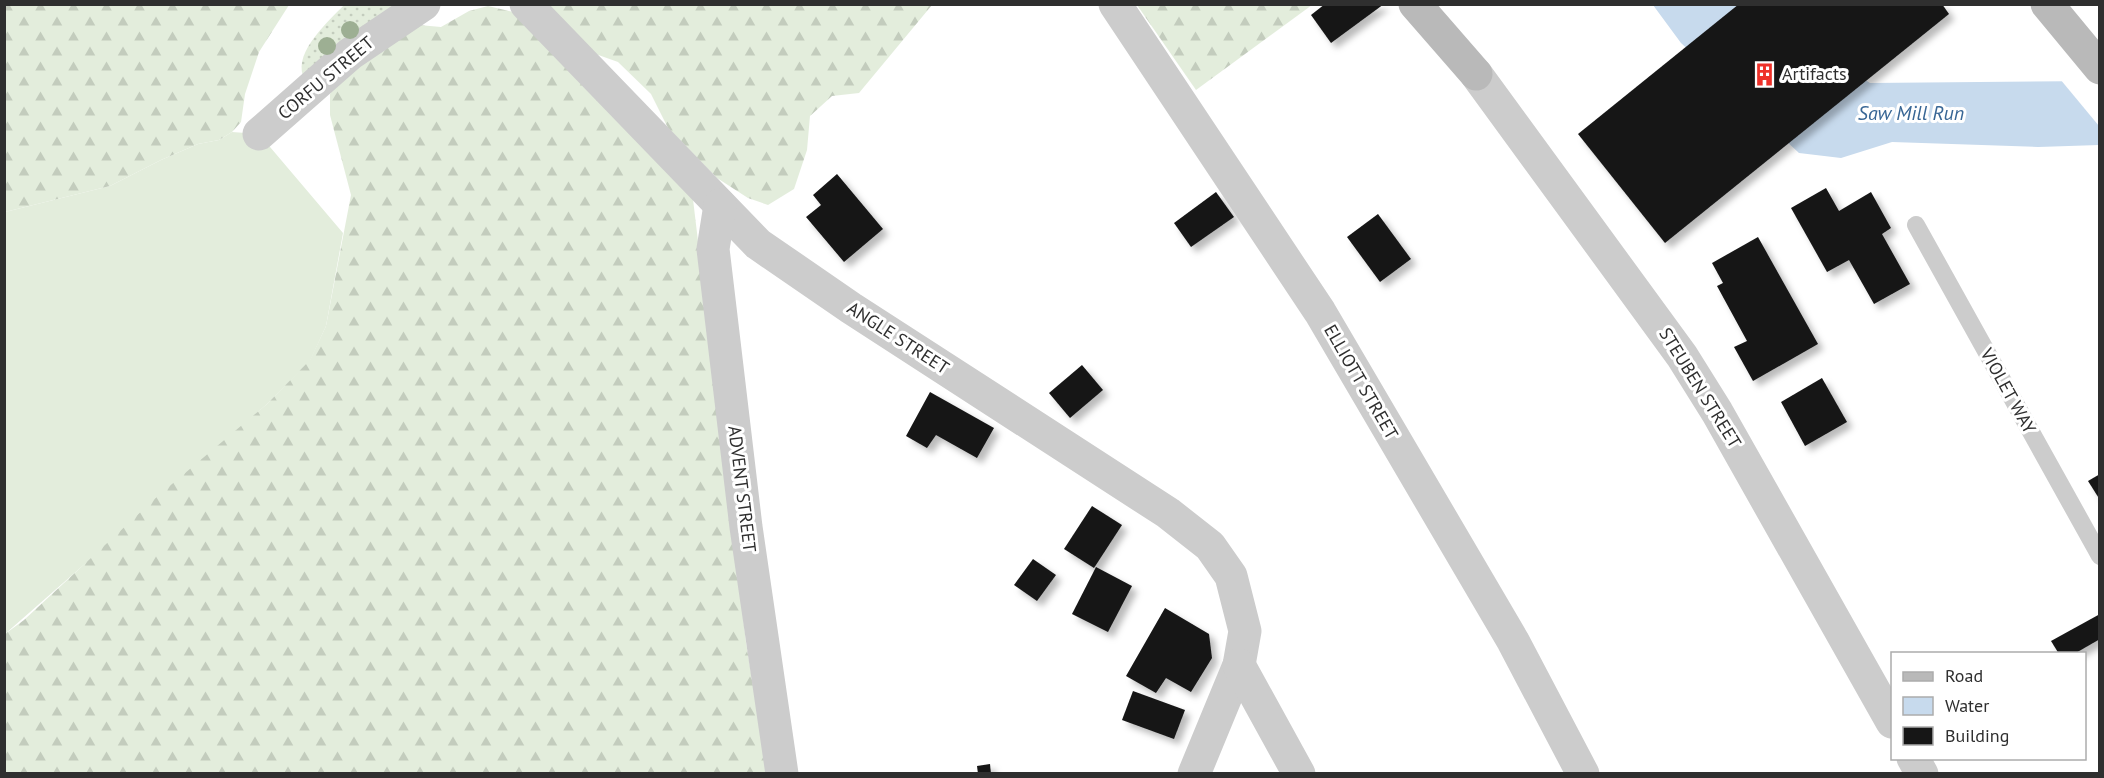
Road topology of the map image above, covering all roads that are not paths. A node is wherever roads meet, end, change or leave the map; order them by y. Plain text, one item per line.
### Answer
1 (424, 4) edge
2 (526, 4) edge
3 (1115, 4) edge
4 (1415, 4) edge
5 (1441, 4) edge
6 (2047, 4) edge
7 (2100, 68) edge
8 (1476, 74) junction
9 (259, 134) dead end
10 (720, 205) junction
11 (1916, 225) dead end
12 (2100, 556) edge
13 (1239, 665) junction
14 (1891, 718) edge
15 (1914, 760) edge
16 (782, 774) edge
17 (1194, 774) edge
18 (1299, 774) edge
19 (1583, 774) edge
20 (1922, 774) edge

1 - 9 street, CORFU STREET
2 - 10 street, ANGLE STREET
3 - 19 street, ELLIOTT STREET
4 - 8 main road, STEUBEN STREET
5 - 8 main road, STEUBEN STREET
6 - 7 main road
8 - 14 street, STEUBEN STREET
10 - 13 street, ANGLE STREET
10 - 16 street, ADVENT STREET
11 - 12 lane, VIOLET WAY
13 - 17 street, ANGLE STREET
13 - 18 street
15 - 20 street

